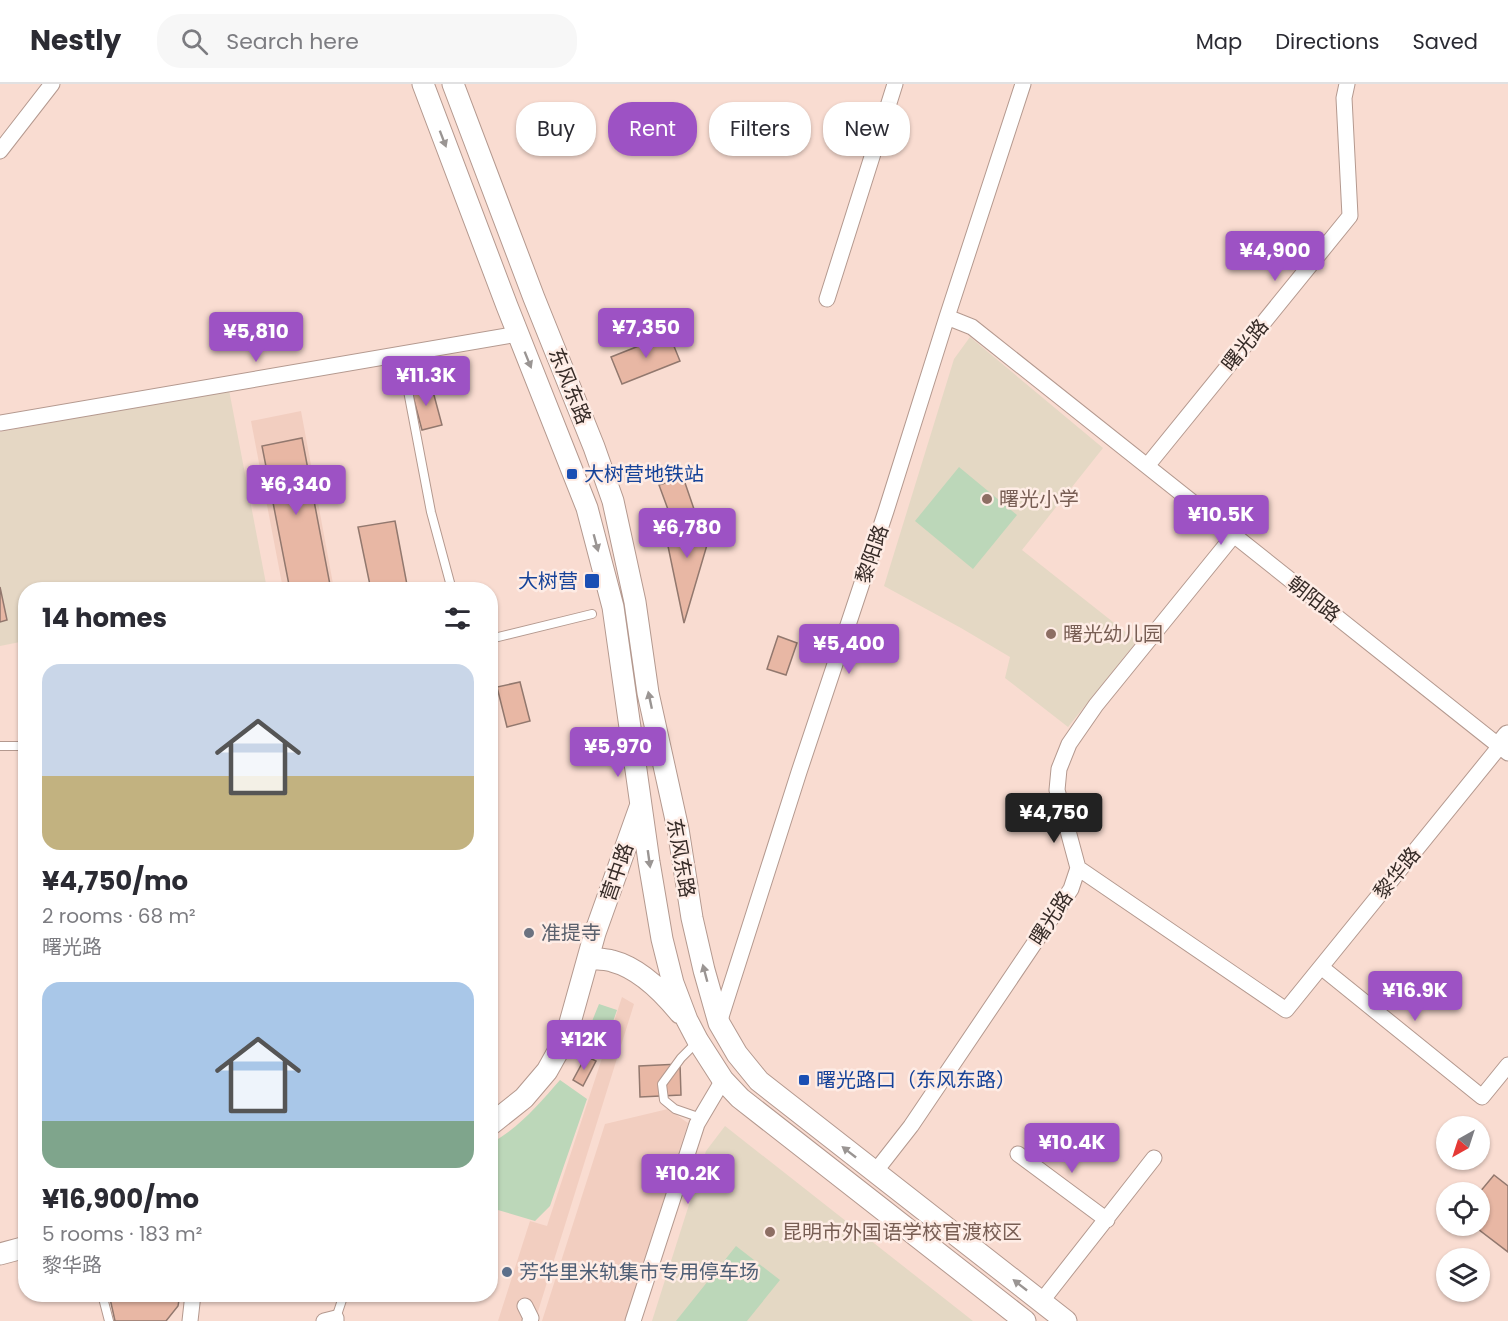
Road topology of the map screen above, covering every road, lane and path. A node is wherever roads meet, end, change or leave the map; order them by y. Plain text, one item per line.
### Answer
1 (52, 84) edge
2 (423, 84) edge
3 (453, 84) edge
4 (896, 84) edge
5 (1023, 84) edge
6 (1347, 84) edge
7 (0, 150) edge
8 (827, 299) dead end
9 (947, 317) junction
10 (518, 334) junction
11 (401, 354) junction
12 (0, 423) edge
13 (1147, 466) junction
14 (1234, 536) junction
15 (450, 582) edge
16 (592, 614) dead end
17 (498, 637) edge
18 (1505, 745) edge
19 (0, 746) edge
20 (18, 746) edge
21 (641, 801) junction
22 (1078, 868) junction
23 (588, 958) junction
24 (1321, 967) junction
25 (687, 1020) junction
26 (720, 1023) junction
27 (698, 1041) junction
28 (1508, 1065) edge
29 (723, 1080) junction
30 (701, 1118) junction
31 (498, 1119) edge
32 (1018, 1154) dead end
33 (1154, 1158) dead end
34 (875, 1172) junction
35 (1107, 1220) junction
36 (18, 1249) edge
37 (0, 1254) edge
38 (104, 1302) edge
39 (192, 1302) edge
40 (340, 1302) edge
41 (1041, 1302) junction
42 (525, 1306) dead end
43 (332, 1320) edge
44 (109, 1321) edge
45 (190, 1321) edge
46 (530, 1321) edge
47 (633, 1321) edge
48 (1025, 1321) edge
49 (1066, 1321) edge

1 - 7 street
2 -> 10 main road, 东风东路
26 -> 3 main road, 东风东路
4 - 8 street
5 - 9 street, 黎阳路
6 - 13 street, 曙光路
9 - 13 street, 朝阳路
9 - 26 street, 黎阳路
10 - 11 street
10 -> 21 main road, 东风东路
11 - 12 street
11 - 15 lane
13 - 14 street, 朝阳路
14 - 18 street, 朝阳路
14 - 22 street, 曙光路
16 - 17 lane
18 - 24 street, 黎华路
19 - 20 lane
21 - 23 main road, 营中路
21 -> 25 main road, 东风东路
22 - 24 street, 黎华路
22 - 34 street, 曙光路
23 - 25 main road
23 - 31 main road, 营中路
24 - 28 street
25 - 27 main road, 东风东路
34 -> 26 main road, 东风东路
27 - 29 main road, 东风东路
27 - 30 lane
29 - 30 street
29 - 48 main road, 东风东路
30 - 47 street
32 - 35 street
33 - 35 street
41 -> 34 main road, 东风东路
35 - 41 street
36 - 37 main road
38 - 44 lane
39 - 45 street
40 - 43 lane
41 - 49 main road, 东风东路
42 - 46 street

